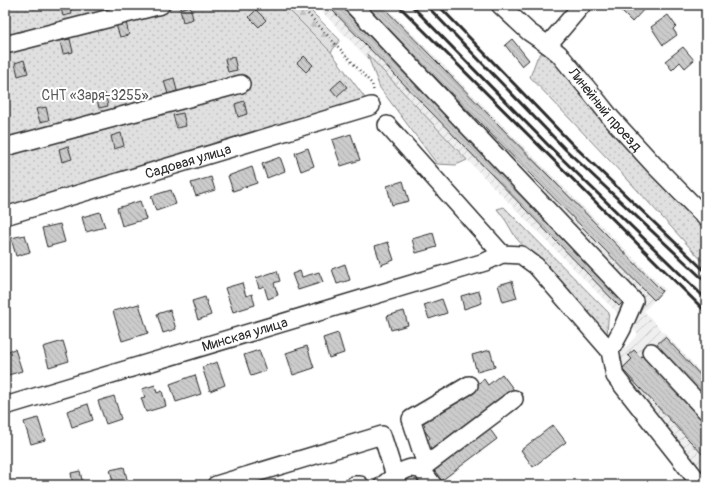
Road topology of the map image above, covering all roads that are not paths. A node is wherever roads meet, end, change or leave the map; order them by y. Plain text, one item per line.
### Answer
1 (161, 5) edge
2 (353, 5) edge
3 (500, 5) edge
4 (582, 5) edge
5 (5, 45) edge
6 (548, 45) junction
7 (241, 84) dead end
8 (371, 106) road end
9 (387, 125) dead end
10 (5, 148) edge
11 (5, 216) edge
12 (706, 218) edge
13 (502, 254) junction
14 (610, 351) junction
15 (651, 352) dead end
16 (469, 385) dead end
17 (514, 399) dead end
18 (5, 406) edge
19 (706, 411) edge
20 (424, 467) junction
21 (389, 481) edge
22 (216, 485) edge
23 (354, 485) edge
24 (360, 485) edge
25 (433, 485) edge
26 (701, 485) edge

1 - 5 street
2 - 14 street
3 - 6 street, Линейный проезд
4 - 6 street
6 - 12 street, Линейный проезд
7 - 10 street
8 - 11 street, Садовая улица
9 - 13 street
13 - 14 street
13 - 18 street, Минская улица
14 - 26 street
15 - 19 street
16 - 20 street
17 - 20 street
20 - 21 street
20 - 25 street
21 - 22 street
23 - 24 street

